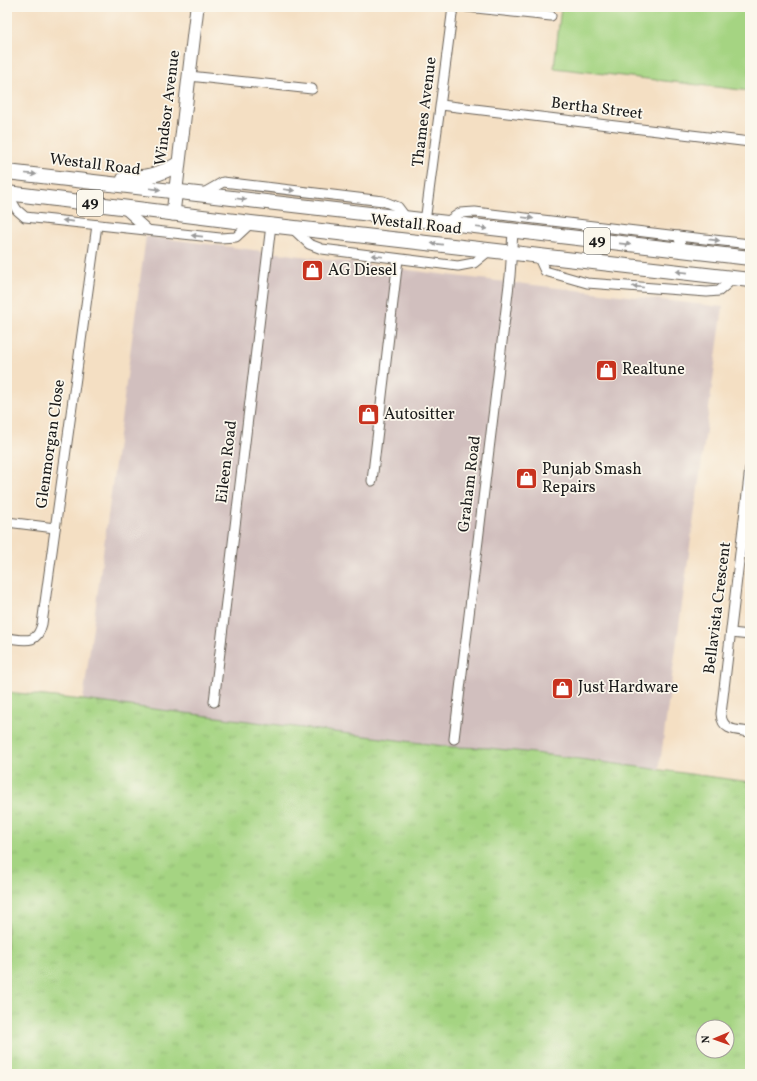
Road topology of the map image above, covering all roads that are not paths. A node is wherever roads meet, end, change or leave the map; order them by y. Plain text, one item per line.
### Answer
1 (197, 7) edge
2 (453, 7) edge
3 (467, 7) edge
4 (551, 16) dead end
5 (188, 76) junction
6 (312, 89) dead end
7 (441, 105) junction
8 (750, 142) edge
9 (178, 164) junction
10 (7, 172) edge
11 (98, 182) junction
12 (175, 191) junction
13 (7, 193) edge
14 (202, 194) junction
15 (122, 207) junction
16 (173, 214) junction
17 (407, 219) junction
18 (425, 222) junction
19 (251, 223) junction
20 (444, 224) junction
21 (97, 225) junction
22 (271, 225) junction
23 (291, 228) junction
24 (148, 230) junction
25 (513, 232) junction
26 (678, 236) junction
27 (750, 244) edge
28 (683, 250) junction
29 (511, 253) junction
30 (485, 255) junction
31 (714, 255) junction
32 (538, 256) junction
33 (398, 258) junction
34 (750, 258) edge
35 (711, 276) junction
36 (734, 278) junction
37 (750, 280) edge
38 (750, 468) edge
39 (372, 481) dead end
40 (7, 522) edge
41 (55, 528) junction
42 (746, 533) edge
43 (731, 633) junction
44 (750, 635) edge
45 (7, 638) edge
46 (214, 702) dead end
47 (750, 732) edge
48 (454, 739) dead end

1 - 5 street, Windsor Avenue
2 - 7 street, Thames Avenue
3 - 4 street
5 - 6 street
5 - 9 street, Windsor Avenue
7 - 8 street, Bertha Street
7 - 18 street, Thames Avenue
9 - 11 main road
9 - 12 street, Windsor Avenue
10 -> 11 main road, Westall Road / 49
11 -> 12 main road, Westall Road / 49
12 - 14 main road, Westall Road / 49
12 - 16 street, Windsor Avenue
13 - 15 main road, Westall Road / 49
21 -> 13 street, Westall Road
14 -> 17 main road, Westall Road / 49
14 -> 17 street, Westall Road
15 - 16 main road, Westall Road / 49
15 - 24 street
16 - 19 main road, Westall Road / 49
17 - 18 main road, Westall Road / 49
18 - 20 main road, Westall Road / 49
19 - 22 main road, Westall Road / 49
19 -> 24 street, Westall Road
20 -> 25 main road, Westall Road / 49
20 -> 26 street, Westall Road
21 - 24 street, Westall Road
21 - 41 street, Glenmorgan Close
22 - 23 main road, Westall Road / 49
22 - 46 street, Eileen Road
30 -> 23 main road, Westall Road / 49
33 -> 23 street, Westall Road
25 -> 28 main road, Westall Road / 49
25 - 29 street, Graham Road
26 -> 27 street, Westall Road
26 - 28 street
28 - 31 main road, Westall Road / 49
29 - 30 main road, Westall Road / 49
29 - 32 main road, Westall Road / 49
29 - 48 street, Graham Road
30 - 33 street, Westall Road
31 - 34 main road, Westall Road / 49
31 - 35 main road
35 -> 32 main road, Westall Road / 49
36 -> 32 street
33 - 39 street
35 - 36 main road, Westall Road / 49
36 - 37 main road, Westall Road / 49
38 - 42 street, Bellavista Crescent
40 - 41 street
41 - 45 street, Glenmorgan Close
42 - 43 street, Bellavista Crescent
43 - 44 street
43 - 47 street, Bellavista Crescent

